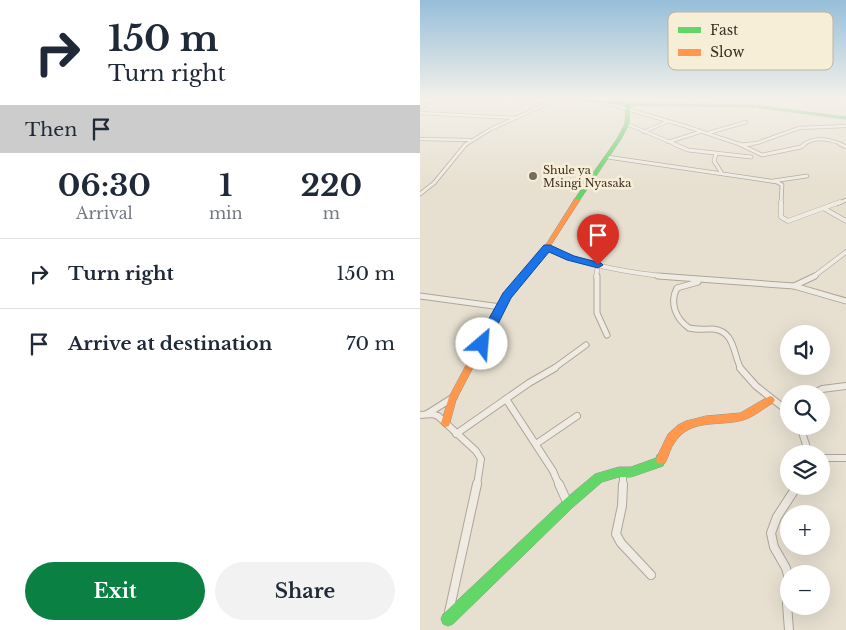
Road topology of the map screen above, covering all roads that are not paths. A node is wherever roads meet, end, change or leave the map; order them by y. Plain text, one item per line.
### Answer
1 (496, 127) edge
2 (625, 127) edge
3 (634, 127) edge
4 (654, 127) edge
5 (689, 127) edge
6 (730, 127) edge
7 (813, 127) edge
8 (644, 132) junction
9 (704, 132) junction
10 (420, 139) edge
11 (470, 140) junction
12 (668, 142) junction
13 (739, 144) junction
14 (846, 147) edge
15 (716, 154) junction
16 (607, 157) junction
17 (751, 158) dead end
18 (721, 172) junction
19 (807, 176) dead end
20 (771, 181) junction
21 (420, 188) edge
22 (429, 189) junction
23 (420, 194) edge
24 (846, 200) edge
25 (825, 209) junction
26 (846, 221) edge
27 (547, 248) junction
28 (846, 252) edge
29 (598, 265) junction
30 (664, 277) junction
31 (703, 280) junction
32 (678, 286) junction
33 (794, 286) junction
34 (420, 296) edge
35 (846, 300) edge
36 (501, 307) junction
37 (607, 335) dead end
38 (586, 345) dead end
39 (846, 386) edge
40 (830, 388) edge
41 (454, 397) junction
42 (506, 400) junction
43 (770, 400) junction
44 (780, 406) edge
45 (423, 415) edge
46 (577, 416) dead end
47 (446, 423) junction
48 (456, 434) junction
49 (536, 444) junction
50 (830, 458) edge
51 (846, 458) edge
52 (624, 472) junction
53 (791, 495) edge
54 (568, 504) junction
55 (651, 575) dead end
56 (448, 619) junction
57 (446, 630) edge
58 (789, 630) edge

1 - 11 street
2 - 16 street
3 - 8 street
4 - 8 street
5 - 9 street
6 - 9 street
7 - 13 street
8 - 12 street
9 - 12 street
9 - 13 street
10 - 11 street
11 - 22 street
12 - 15 street
13 - 14 street
15 - 17 street
15 - 18 street
16 - 18 street
16 - 27 street
18 - 20 street
19 - 20 street
20 - 25 street
21 - 22 street
22 - 23 street
24 - 25 street
25 - 26 street
27 - 29 street
27 - 36 street
28 - 33 street
29 - 30 street
29 - 37 street
30 - 31 street
30 - 32 street
31 - 32 street
31 - 33 street
32 - 43 street
33 - 35 street
34 - 36 street
36 - 41 street
38 - 42 street
39 - 40 street
41 - 45 street
41 - 47 street
42 - 48 street
42 - 49 street
43 - 44 street
43 - 52 street
45 - 47 street
46 - 49 street
47 - 48 street
48 - 56 street
49 - 54 street
50 - 51 street
52 - 54 street
52 - 55 street
53 - 58 street
54 - 56 street
56 - 57 street

